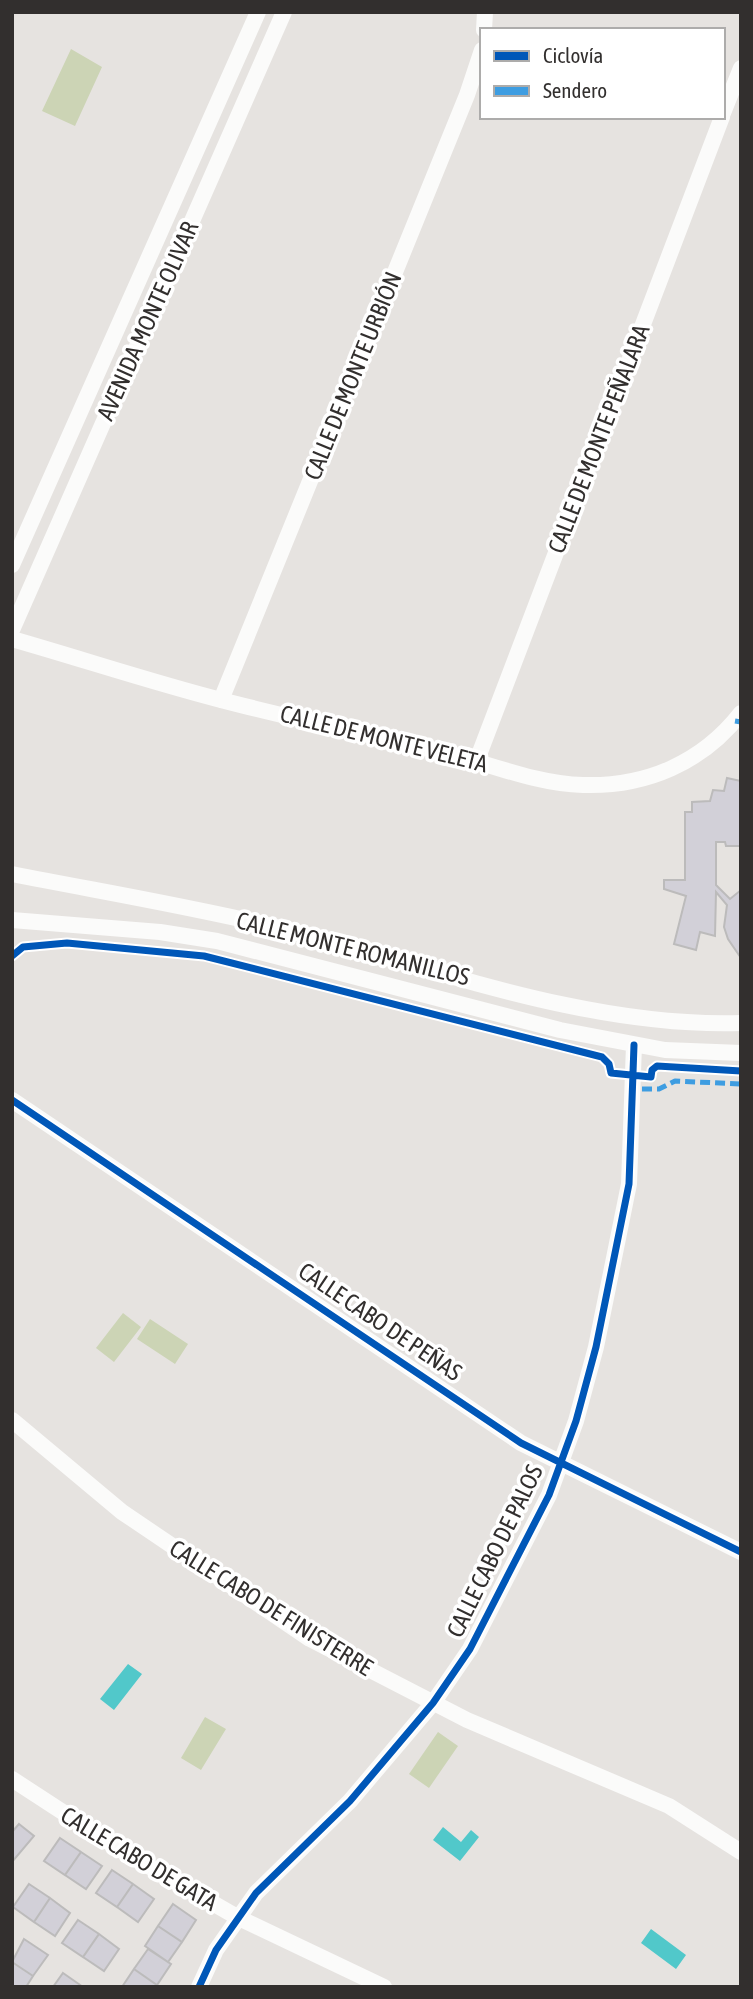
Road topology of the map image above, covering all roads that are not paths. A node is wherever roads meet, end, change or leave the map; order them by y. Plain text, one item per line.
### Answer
1 (258, 12) edge
2 (284, 12) edge
3 (480, 57) edge
4 (741, 68) edge
5 (725, 110) edge
6 (721, 119) edge
7 (156, 242) junction
8 (178, 252) junction
9 (139, 279) junction
10 (162, 289) junction
11 (12, 565) edge
12 (12, 630) edge
13 (12, 639) edge
14 (220, 700) junction
15 (741, 713) edge
16 (477, 760) junction
17 (12, 874) edge
18 (12, 920) edge
19 (600, 1010) junction
20 (741, 1023) edge
21 (694, 1024) junction
22 (588, 1036) junction
23 (634, 1045) junction
24 (692, 1051) junction
25 (741, 1053) edge
26 (12, 1100) edge
27 (12, 1420) edge
28 (560, 1464) junction
29 (741, 1552) edge
30 (433, 1703) junction
31 (12, 1779) edge
32 (741, 1852) edge
33 (237, 1917) junction
34 (199, 1987) edge
35 (384, 1987) edge

1 - 7 street, AVENIDA MONTE OLIVAR
2 - 8 street, AVENIDA MONTE OLIVAR
3 - 14 street, CALLE DE MONTE URBIÓN
4 - 5 street, CALLE DE MONTE PEÑALARA
6 - 16 street, CALLE DE MONTE PEÑALARA
7 - 8 street
7 - 9 street, AVENIDA MONTE OLIVAR
8 - 10 street, AVENIDA MONTE OLIVAR
9 - 10 street
9 - 11 street, AVENIDA MONTE OLIVAR
10 - 12 street, AVENIDA MONTE OLIVAR
13 - 14 street, CALLE DE MONTE VELETA
14 - 16 street, CALLE DE MONTE VELETA
15 - 16 street, CALLE DE MONTE VELETA
17 - 19 street, CALLE MONTE ROMANILLOS
18 - 22 street, CALLE MONTE ROMANILLOS
19 - 21 street, CALLE MONTE ROMANILLOS
19 - 22 street
20 - 21 street, CALLE MONTE ROMANILLOS
21 - 24 street
22 - 23 street, CALLE MONTE ROMANILLOS
23 - 24 street, CALLE MONTE ROMANILLOS
23 - 28 street, CALLE CABO DE PALOS
24 - 25 street, CALLE MONTE ROMANILLOS
26 - 28 street, CALLE CABO DE PEÑAS
27 - 30 street, CALLE CABO DE FINISTERRE
28 - 29 street, CALLE CABO DE PEÑAS
28 - 30 street, CALLE CABO DE PALOS
30 - 32 street, CALLE CABO DE FINISTERRE
30 - 33 street, CALLE CABO DE PALOS
31 - 33 street, CALLE CABO DE GATA
33 - 34 street, CALLE CABO DE PALOS
33 - 35 street, CALLE CABO DE GATA

